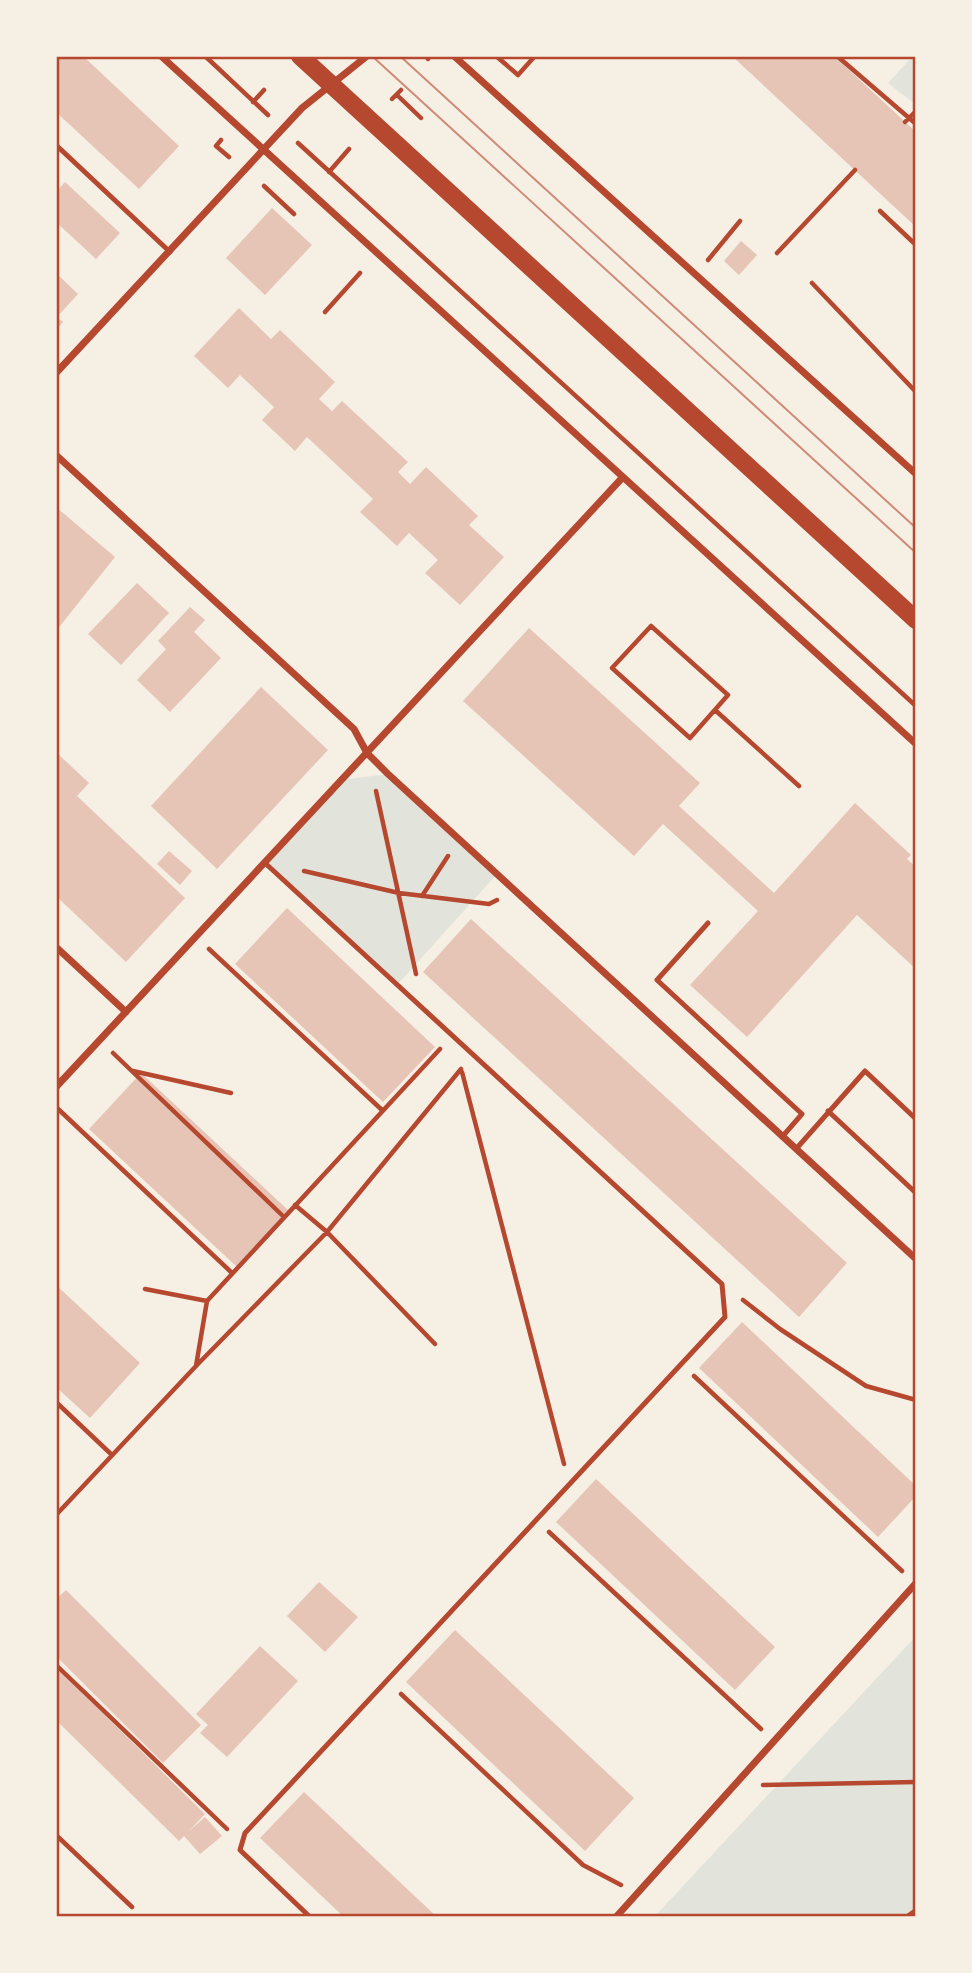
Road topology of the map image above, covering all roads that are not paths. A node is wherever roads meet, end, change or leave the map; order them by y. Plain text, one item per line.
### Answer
1 (161, 56) edge
2 (300, 56) edge
3 (367, 56) edge
4 (454, 56) edge
5 (330, 83) junction
6 (56, 145) edge
7 (262, 150) junction
8 (170, 252) junction
9 (56, 373) edge
10 (56, 455) edge
11 (916, 474) edge
12 (623, 477) junction
13 (916, 620) edge
14 (916, 744) edge
15 (367, 753) junction
16 (265, 863) junction
17 (708, 923) dead end
18 (56, 947) edge
19 (126, 1012) junction
20 (56, 1087) edge
21 (828, 1111) junction
22 (916, 1119) edge
23 (782, 1137) junction
24 (796, 1149) junction
25 (916, 1193) edge
26 (916, 1259) edge
27 (916, 1583) edge
28 (310, 1917) edge
29 (616, 1917) edge

1 - 7 street
2 - 5 main road
3 - 5 street
4 - 11 street
5 - 7 street
5 - 13 main road
6 - 8 lane
7 - 8 street
7 - 12 street
8 - 9 street
10 - 15 street
12 - 14 street
12 - 15 street
15 - 16 street
15 - 23 street
16 - 19 street
16 - 28 lane
17 - 23 lane
18 - 19 street
19 - 20 street
21 - 22 lane
21 - 24 lane
21 - 25 lane
23 - 24 street
24 - 26 street
27 - 29 street

